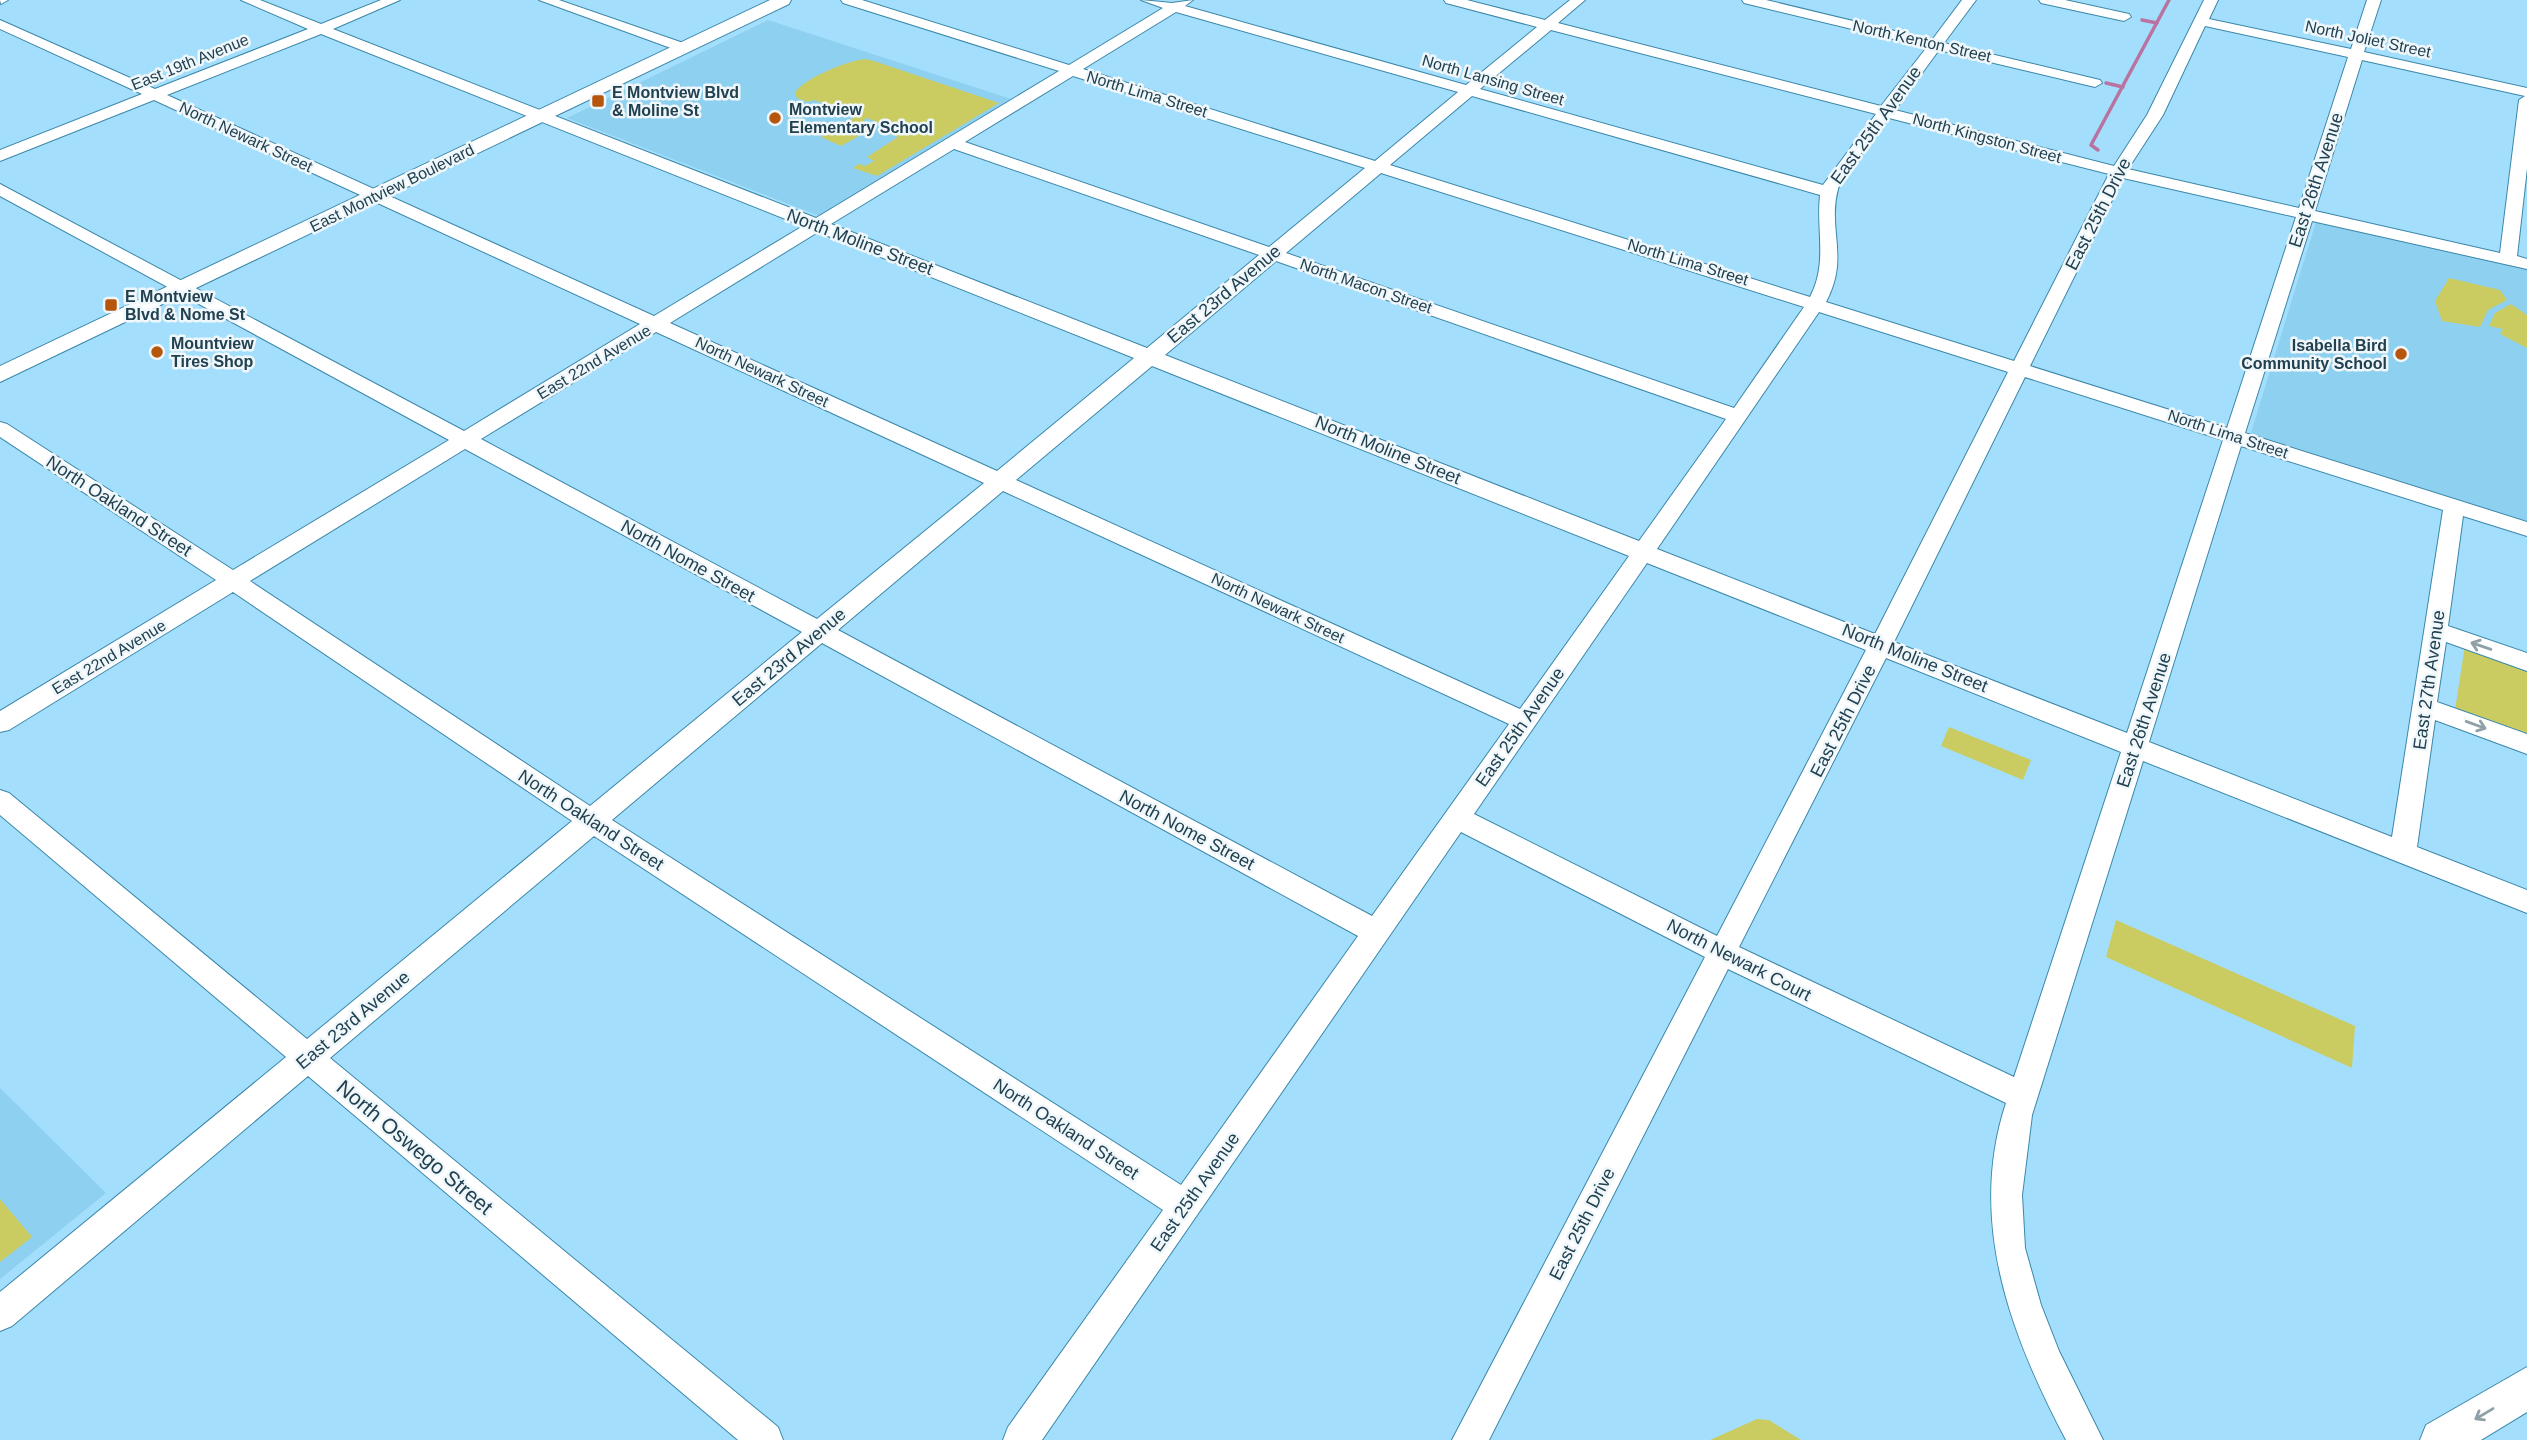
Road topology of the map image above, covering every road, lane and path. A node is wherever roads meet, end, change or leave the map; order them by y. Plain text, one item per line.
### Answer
1 (247, 0) edge
2 (393, 0) edge
3 (546, 0) edge
4 (783, 0) edge
5 (848, 0) edge
6 (1148, 0) edge
7 (1451, 0) edge
8 (1577, 0) edge
9 (1749, 0) edge
10 (1969, 0) edge
11 (2046, 0) edge
12 (2211, 0) edge
13 (2374, 0) edge
14 (1180, 4) edge
15 (2124, 17) dead end
16 (2201, 20) junction
17 (0, 24) edge
18 (1548, 25) junction
19 (320, 29) junction
20 (1935, 44) junction
21 (684, 48) junction
22 (2357, 55) junction
23 (1071, 71) junction
24 (2095, 83) dead end
25 (1469, 91) junction
26 (2527, 92) edge
27 (154, 95) junction
28 (2527, 100) edge
29 (1884, 112) junction
30 (541, 117) junction
31 (953, 142) junction
32 (2524, 155) edge
33 (0, 156) edge
34 (1379, 165) junction
35 (2118, 172) junction
36 (0, 189) edge
37 (1829, 192) junction
38 (376, 196) junction
39 (2521, 200) edge
40 (2304, 214) junction
41 (817, 226) junction
42 (1273, 253) junction
43 (2508, 259) junction
44 (2527, 264) edge
45 (183, 287) junction
46 (1816, 303) junction
47 (657, 324) junction
48 (1150, 356) junction
49 (2021, 368) junction
50 (0, 375) edge
51 (1738, 416) junction
52 (0, 428) edge
53 (2235, 436) junction
54 (466, 440) junction
55 (1001, 481) junction
56 (2454, 506) junction
57 (2527, 529) edge
58 (1643, 551) junction
59 (235, 582) junction
60 (2436, 630) junction
61 (818, 633) junction
62 (1881, 645) junction
63 (2527, 662) edge
64 (2425, 707) junction
65 (1524, 721) junction
66 (0, 723) edge
67 (2527, 744) edge
68 (2136, 747) junction
69 (0, 800) edge
70 (1457, 817) junction
71 (592, 821) junction
72 (2403, 854) junction
73 (2527, 902) edge
74 (1377, 932) junction
75 (1724, 953) junction
76 (308, 1058) junction
77 (2024, 1097) junction
78 (1186, 1206) junction
79 (0, 1314) edge
80 (2527, 1388) edge
81 (765, 1440) edge
82 (1021, 1440) edge
83 (1470, 1440) edge
84 (2085, 1440) edge
85 (2441, 1440) edge

1 - 19 street, North Moline Street
2 - 19 street, East 19th Avenue
3 - 21 street
4 - 21 main road, East Montview Boulevard
5 - 23 street, North Lima Street
6 - 14 street, North Lansing Street
7 - 18 street, North Kingston Street
8 - 18 street, East 23rd Avenue
9 - 20 street, North Kenton Street
10 - 20 street, East 25th Avenue
11 - 15 street
12 - 16 street, East 25th Drive
13 - 22 street, East 26th Avenue
14 - 23 street, East 22nd Avenue
14 - 25 street, North Lansing Street
16 - 22 street, North Joliet Street
16 - 35 street, East 25th Drive
17 - 27 street, North Newark Street
18 - 25 street, East 23rd Avenue
18 - 29 street, North Kingston Street
19 - 27 street, East 19th Avenue
19 - 30 street, North Moline Street
20 - 24 street, North Kenton Street
20 - 29 street, East 25th Avenue
21 - 30 main road, East Montview Boulevard
22 - 26 street, North Joliet Street
22 - 40 street, East 26th Avenue
23 - 31 street, East 22nd Avenue
23 - 34 street, North Lima Street
25 - 34 street, East 23rd Avenue
25 - 37 street, North Lansing Street
27 - 33 street, East 19th Avenue
27 - 38 street, North Newark Street
28 - 32 street
29 - 35 street, North Kingston Street
29 - 37 street, East 25th Avenue
30 - 38 main road, East Montview Boulevard
30 - 41 street, North Moline Street
31 - 41 street, East 22nd Avenue
31 - 42 street, North Macon Street
32 - 39 street
34 - 42 street, East 23rd Avenue
34 - 46 street, North Lima Street
35 - 40 street, North Kingston Street
35 - 49 street, East 25th Drive
36 - 45 street, North Nome Street
37 - 46 street, East 25th Avenue
38 - 45 main road, East Montview Boulevard
38 - 47 street, North Newark Street
39 - 43 street
40 - 43 street, North Kingston Street
40 - 53 street, East 26th Avenue
41 - 47 street, East 22nd Avenue
41 - 48 street, North Moline Street
42 - 48 street, East 23rd Avenue
42 - 51 street, North Macon Street
43 - 44 street, North Kingston Street
45 - 50 main road, East Montview Boulevard
45 - 54 street, North Nome Street
46 - 49 street, North Lima Street
46 - 51 street, East 25th Avenue
47 - 54 street, East 22nd Avenue
47 - 55 street, North Newark Street
48 - 55 street, East 23rd Avenue
48 - 58 street, North Moline Street
49 - 53 street, North Lima Street
49 - 62 street, East 25th Drive
51 - 58 street, East 25th Avenue
52 - 59 street, North Oakland Street
53 - 56 street, North Lima Street
53 - 68 street, East 26th Avenue
54 - 59 street, East 22nd Avenue
54 - 61 street, North Nome Street
55 - 61 street, East 23rd Avenue
55 - 65 street, North Newark Street
56 - 57 street, North Lima Street
56 - 60 street, East 27th Avenue
58 - 62 street, North Moline Street
58 - 65 street, East 25th Avenue
59 - 66 street, East 22nd Avenue
59 - 71 street, North Oakland Street
63 -> 60 street
60 - 64 street, East 27th Avenue
61 - 71 street, East 23rd Avenue
61 - 74 street, North Nome Street
62 - 68 street, North Moline Street
62 - 75 street, East 25th Drive
64 -> 67 street
64 - 72 street, East 27th Avenue
65 - 70 street, East 25th Avenue
68 - 72 street, North Moline Street
68 - 77 street, East 26th Avenue
69 - 76 street, North Oswego Street
70 - 74 street, East 25th Avenue
70 - 75 street, North Newark Court
71 - 76 street, East 23rd Avenue
71 - 78 street, North Oakland Street
72 - 73 street, North Moline Street
74 - 78 street, East 25th Avenue
75 - 77 street, North Newark Court
75 - 83 street, East 25th Drive
76 - 79 street, East 23rd Avenue
76 - 81 street, North Oswego Street
77 - 84 street, East 26th Avenue
78 - 82 street, East 25th Avenue
80 -> 85 main road

